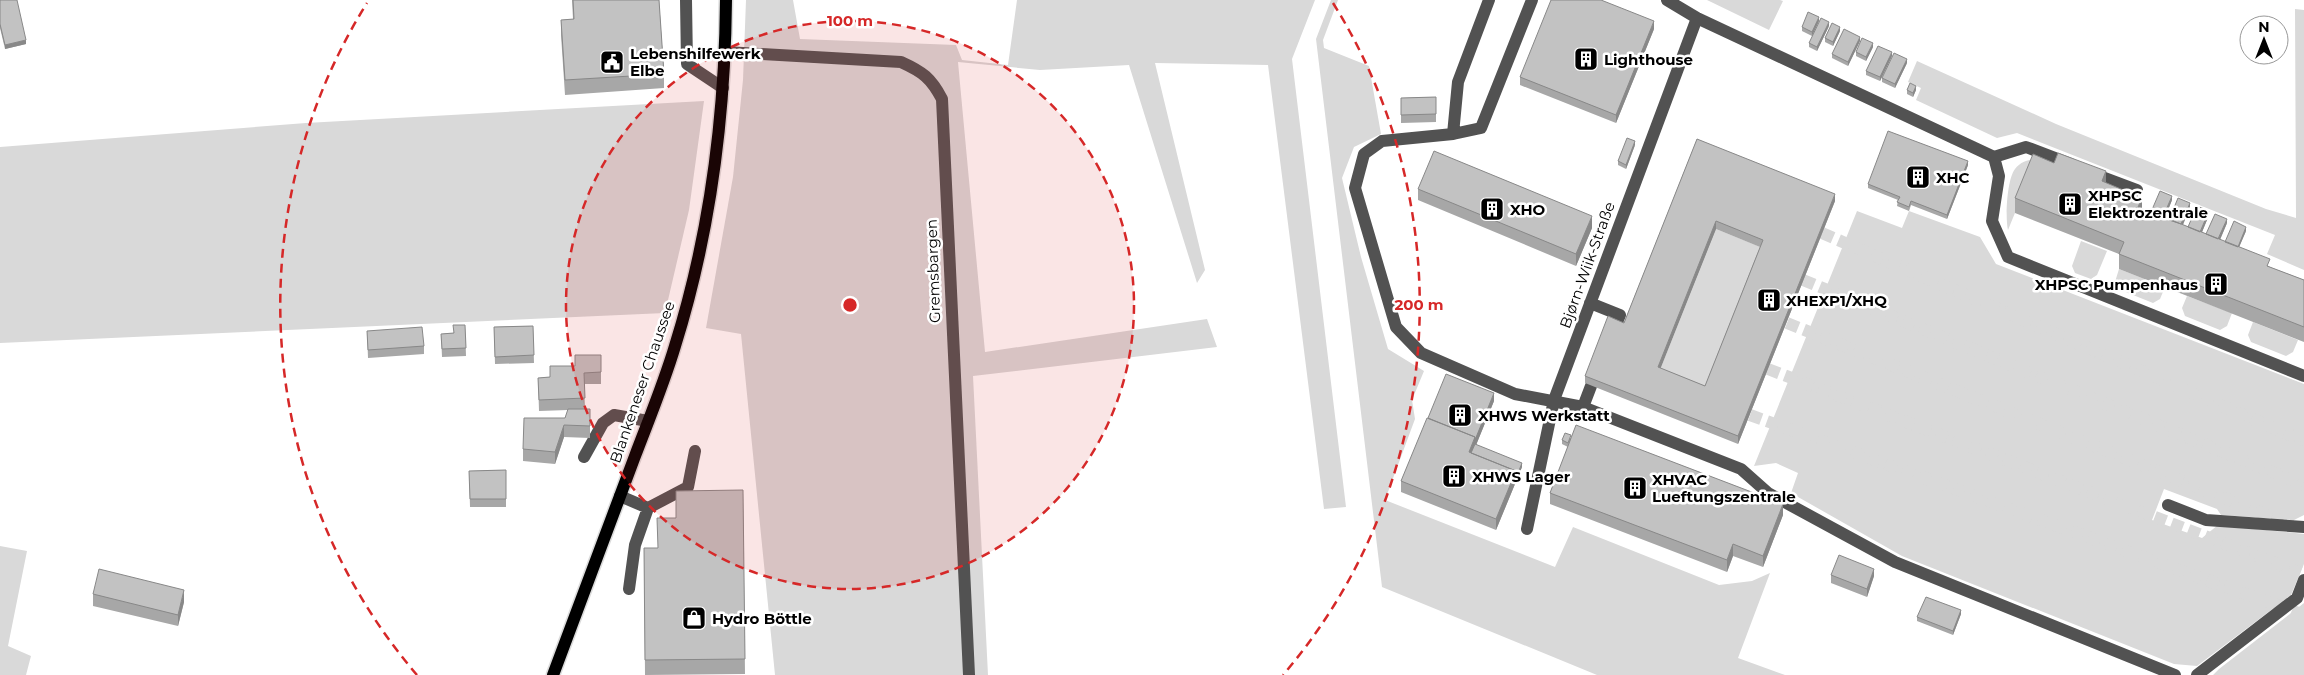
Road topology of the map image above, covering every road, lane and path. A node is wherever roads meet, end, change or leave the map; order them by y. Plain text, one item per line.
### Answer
1 (686, 0) edge
2 (726, 0) edge
3 (1489, 0) edge
4 (1532, 0) edge
5 (1667, 0) edge
6 (1697, 18) junction
7 (726, 52) junction
8 (723, 88) junction
9 (1453, 134) junction
10 (1994, 157) junction
11 (2137, 190) dead end
12 (1590, 303) junction
13 (1615, 327) edge
14 (2304, 376) edge
15 (1591, 386) edge
16 (1554, 400) junction
17 (1583, 407) junction
18 (648, 421) junction
19 (695, 451) dead end
20 (584, 458) dead end
21 (620, 496) junction
22 (2168, 505) dead end
23 (648, 508) junction
24 (2304, 527) edge
25 (1527, 529) dead end
26 (2304, 580) edge
27 (629, 589) dead end
28 (553, 675) edge
29 (969, 675) edge
30 (2175, 675) edge
31 (2197, 675) edge

1 - 8 street
2 - 7 main road, Blankeneser Chaussee
3 - 9 street
4 - 9 street
5 - 6 street
6 - 10 street
6 - 12 street, Bjørn-Wiik-Straße
7 - 8 main road, Blankeneser Chaussee
7 - 29 street, Gremsbargen
8 - 18 main road, Blankeneser Chaussee
9 - 16 street
10 - 11 street
10 - 14 street
12 - 13 street
12 - 16 street, Bjørn-Wiik-Straße
15 - 17 street
16 - 17 street
16 - 25 street, Bjørn-Wiik-Straße
17 - 30 street
18 - 20 street
18 - 21 main road, Blankeneser Chaussee
19 - 23 street
21 - 23 street
21 - 28 main road, Blankeneser Chaussee
22 - 24 street
23 - 27 street
26 - 31 street

